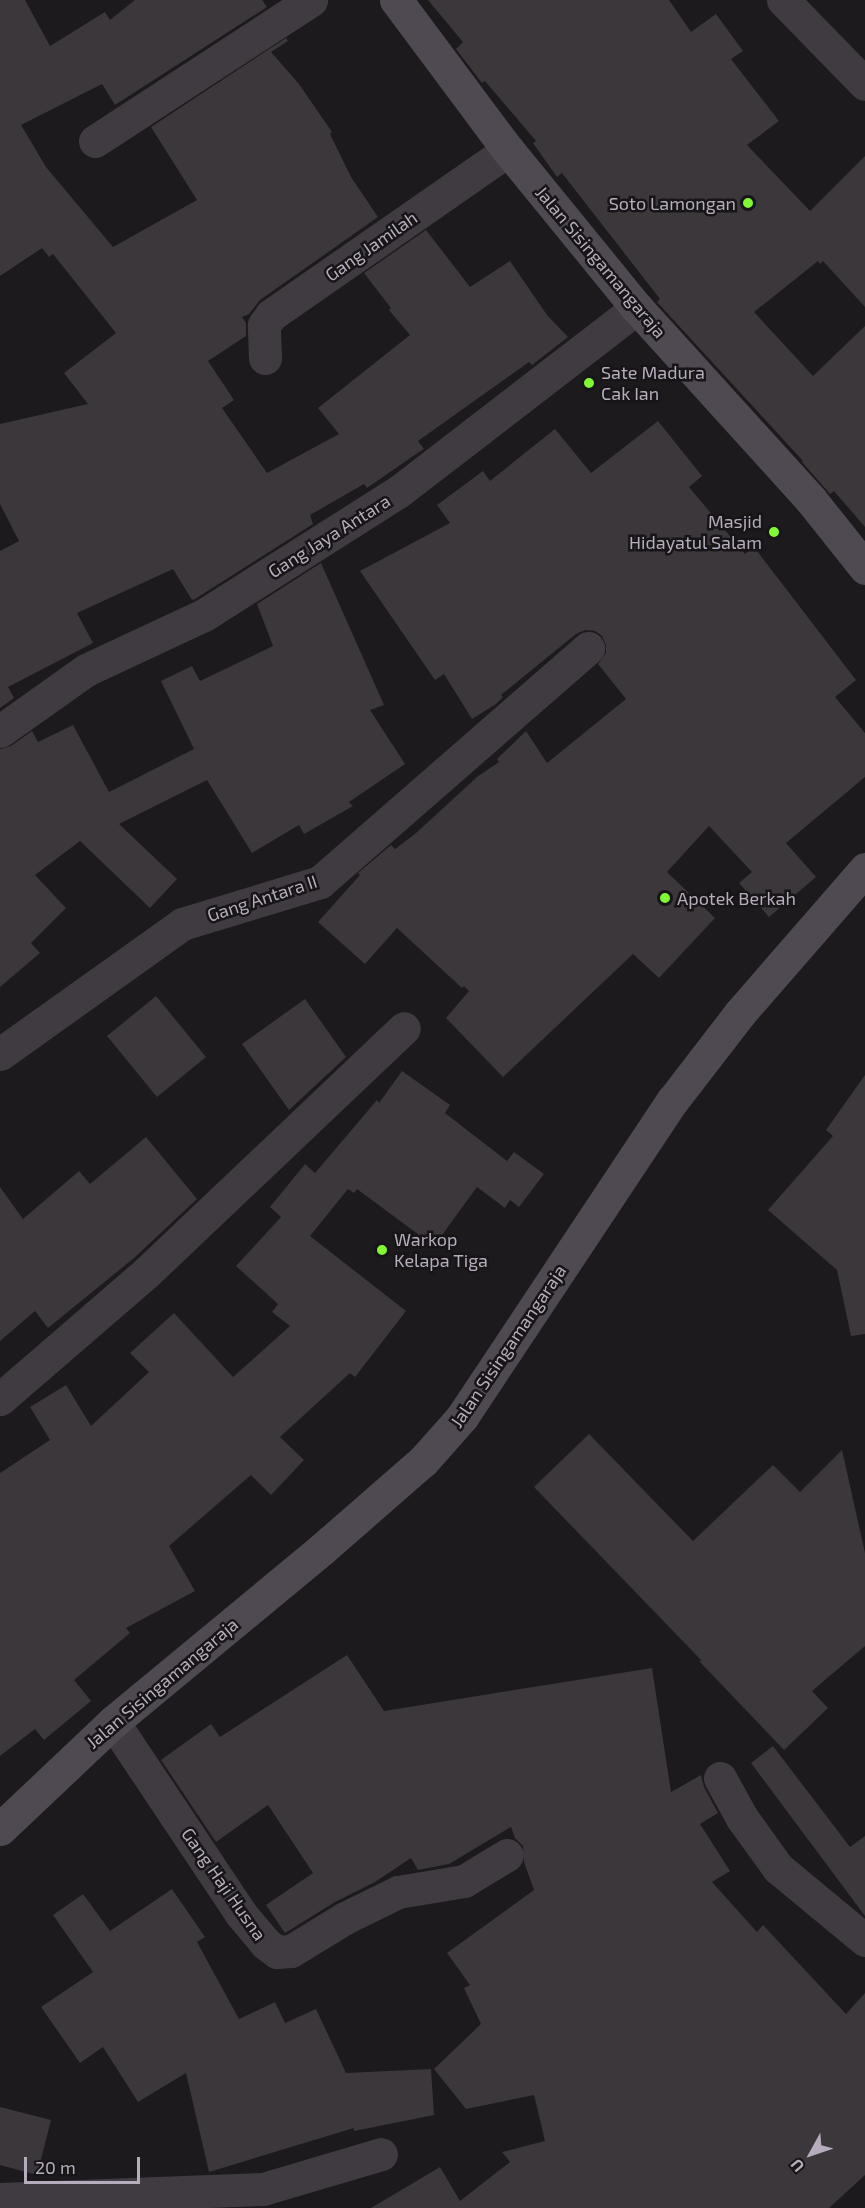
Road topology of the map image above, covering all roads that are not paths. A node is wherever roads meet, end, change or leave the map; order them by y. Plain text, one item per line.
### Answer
1 (311, 0) edge
2 (396, 0) edge
3 (783, 0) edge
4 (865, 84) edge
5 (95, 141) dead end
6 (508, 150) junction
7 (637, 308) junction
8 (265, 358) dead end
9 (865, 568) edge
10 (588, 648) dead end
11 (0, 731) edge
12 (865, 869) edge
13 (404, 1028) dead end
14 (0, 1054) edge
15 (0, 1399) edge
16 (112, 1722) junction
17 (720, 1778) dead end
18 (0, 1828) edge
19 (507, 1855) dead end
20 (865, 1940) edge
21 (381, 2154) dead end
22 (0, 2199) edge

1 - 5 street
2 - 6 main road, Jalan Sisingamangaraja
3 - 4 street
6 - 7 main road, Jalan Sisingamangaraja
6 - 8 street, Gang Jamilah
7 - 9 main road, Jalan Sisingamangaraja
7 - 11 street, Gang Jaya Antara
10 - 14 street, Gang Antara II
12 - 16 main road, Jalan Sisingamangaraja
13 - 15 street
16 - 18 main road, Jalan Sisingamangaraja
16 - 19 street, Gang Haji Husna
17 - 20 street
21 - 22 street

